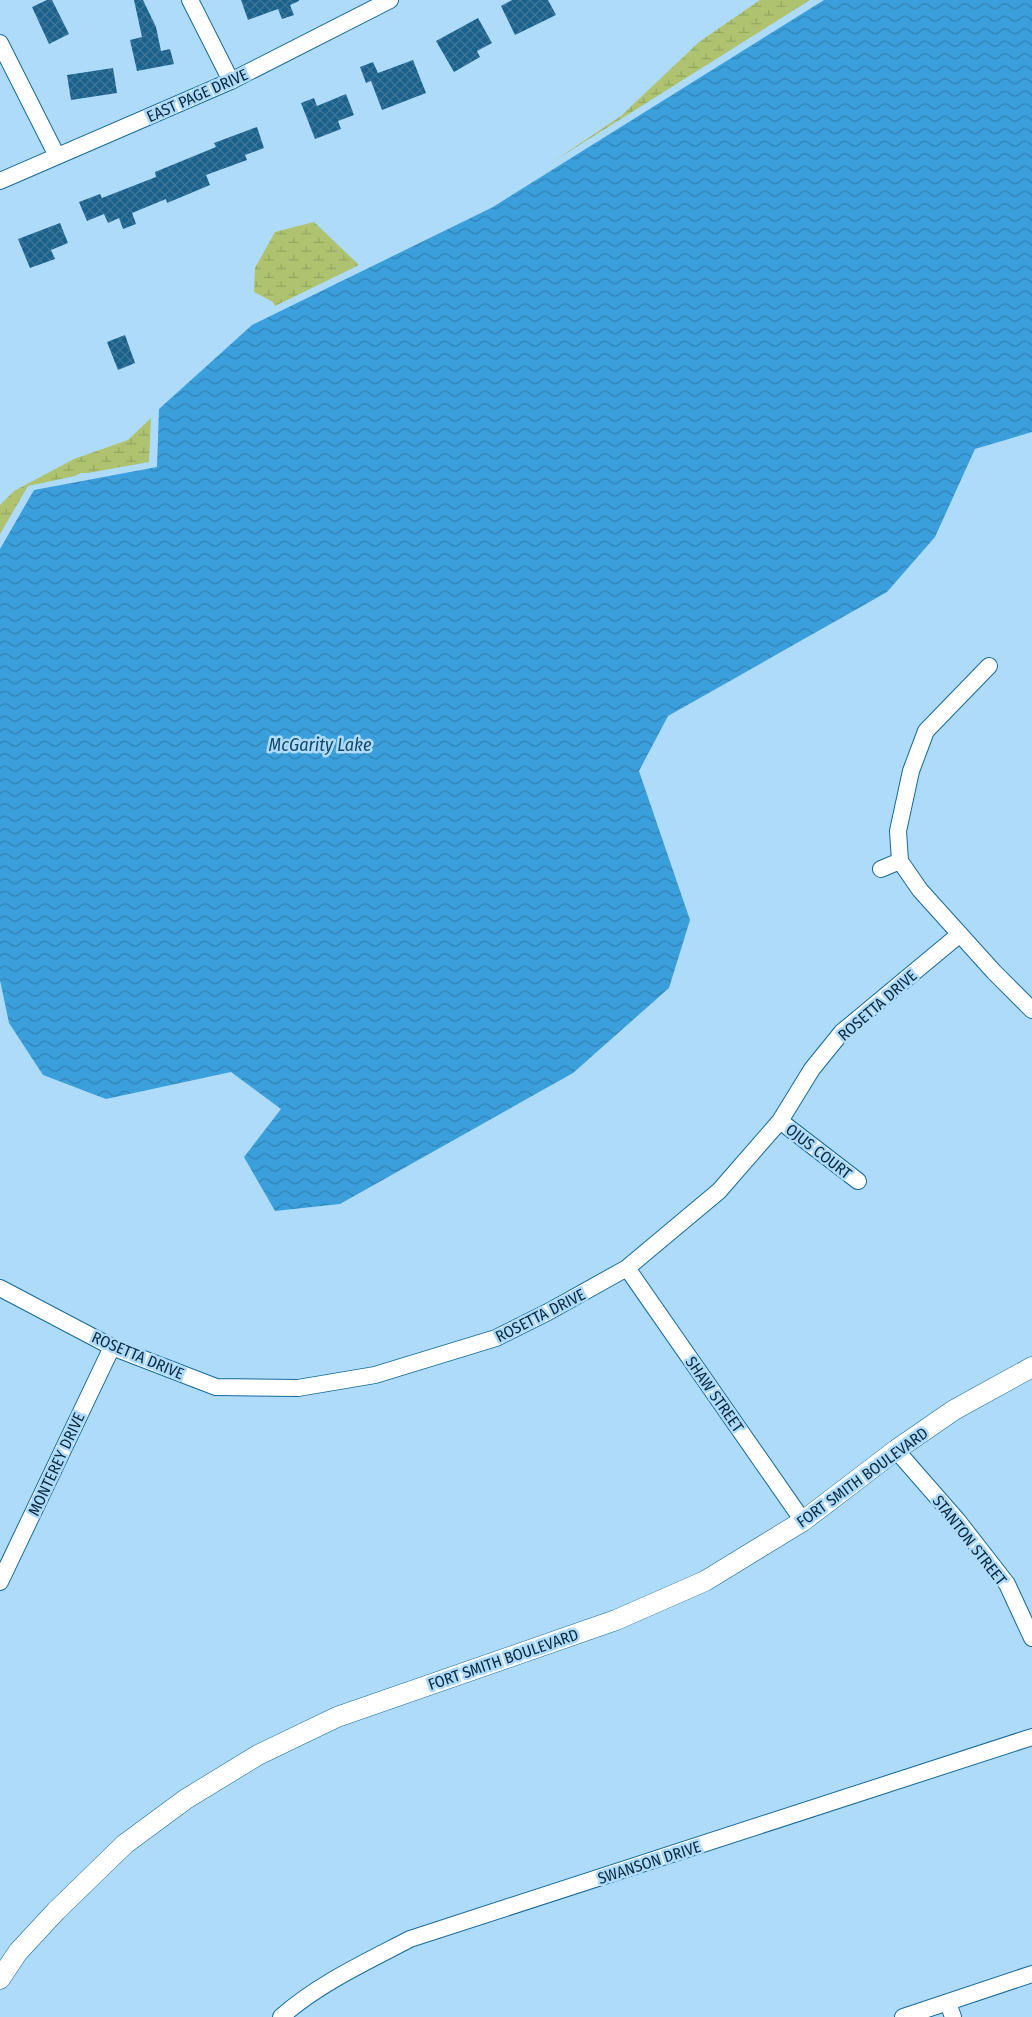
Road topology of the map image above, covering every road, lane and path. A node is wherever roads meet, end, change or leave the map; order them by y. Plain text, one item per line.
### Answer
1 (190, 0) edge
2 (390, 0) edge
3 (0, 43) edge
4 (231, 81) junction
5 (57, 156) junction
6 (0, 181) edge
7 (988, 666) dead end
8 (900, 860) junction
9 (881, 869) dead end
10 (960, 934) junction
11 (1032, 1010) edge
12 (780, 1121) junction
13 (858, 1181) dead end
14 (627, 1268) junction
15 (0, 1288) edge
16 (112, 1347) junction
17 (1032, 1367) edge
18 (896, 1450) junction
19 (803, 1521) junction
20 (0, 1582) edge
21 (1032, 1638) edge
22 (1032, 1737) edge
23 (1032, 1974) edge
24 (0, 1978) edge
25 (950, 2010) edge
26 (281, 2017) edge
27 (903, 2017) edge

1 - 4 street
2 - 4 street, EAST PAGE DRIVE
3 - 5 street
4 - 5 street, EAST PAGE DRIVE
5 - 6 street, EAST PAGE DRIVE
7 - 8 street
8 - 9 street
8 - 10 street
10 - 11 street
10 - 12 street, ROSETTA DRIVE
12 - 13 street, OJUS COURT
12 - 14 street, ROSETTA DRIVE
14 - 16 street, ROSETTA DRIVE
14 - 19 street, SHAW STREET
15 - 16 street, ROSETTA DRIVE
16 - 20 street, MONTEREY DRIVE
17 - 18 street, FORT SMITH BOULEVARD
18 - 19 street, FORT SMITH BOULEVARD
18 - 21 street, STANTON STREET
19 - 24 street, FORT SMITH BOULEVARD
22 - 26 street, SWANSON DRIVE
23 - 25 street
25 - 27 street

